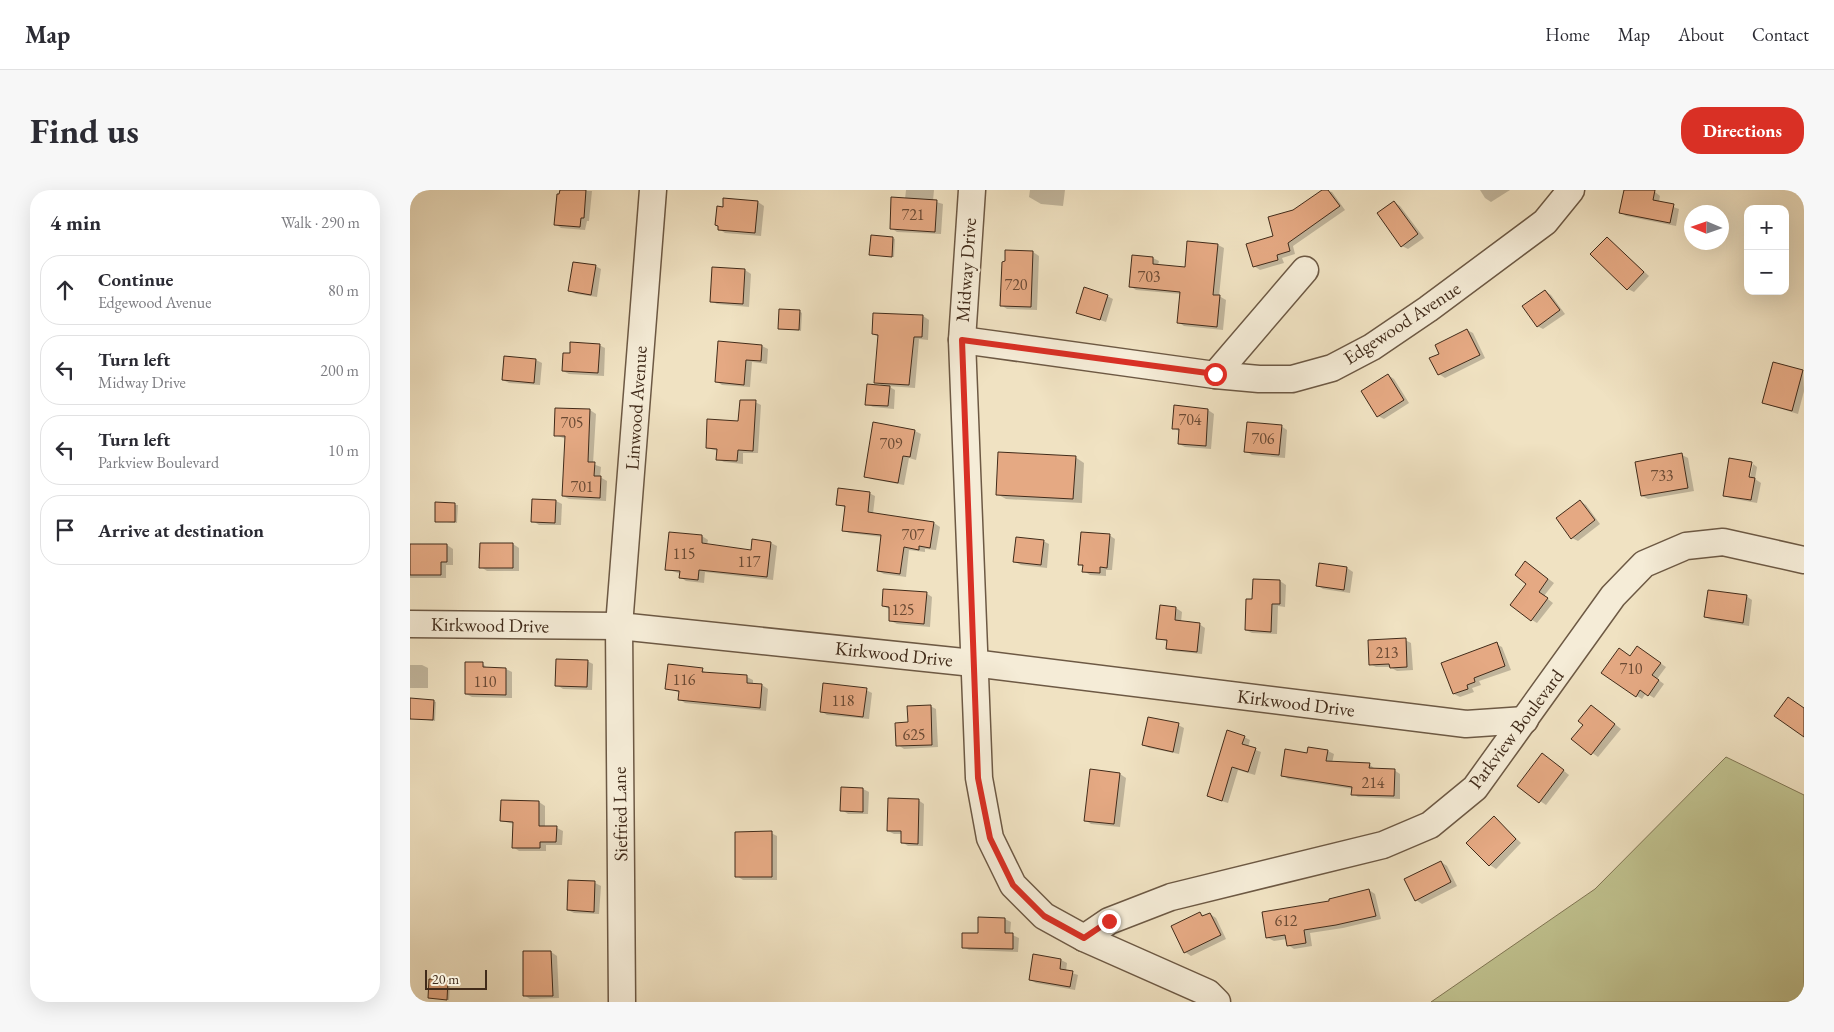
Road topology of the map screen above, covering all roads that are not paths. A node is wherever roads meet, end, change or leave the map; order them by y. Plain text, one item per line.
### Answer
1 (653, 190) edge
2 (972, 190) edge
3 (1571, 190) edge
4 (1305, 270) dead end
5 (962, 340) junction
6 (1215, 374) junction
7 (1804, 560) edge
8 (410, 624) edge
9 (619, 626) junction
10 (973, 662) junction
11 (1525, 720) junction
12 (1084, 938) junction
13 (622, 1002) edge
14 (1217, 1002) edge

1 - 9 street, Linwood Avenue
2 - 5 street, Midway Drive
3 - 6 street, Edgewood Avenue
4 - 6 street
5 - 6 street, Edgewood Avenue
5 - 10 street, Midway Drive
7 - 11 street, Parkview Boulevard
8 - 9 street, Kirkwood Drive
9 - 10 street, Kirkwood Drive
9 - 13 street, Siefried Lane
10 - 11 street, Kirkwood Drive
10 - 12 street, Midway Drive
11 - 12 street, Parkview Boulevard
12 - 14 street, Midway Drive

